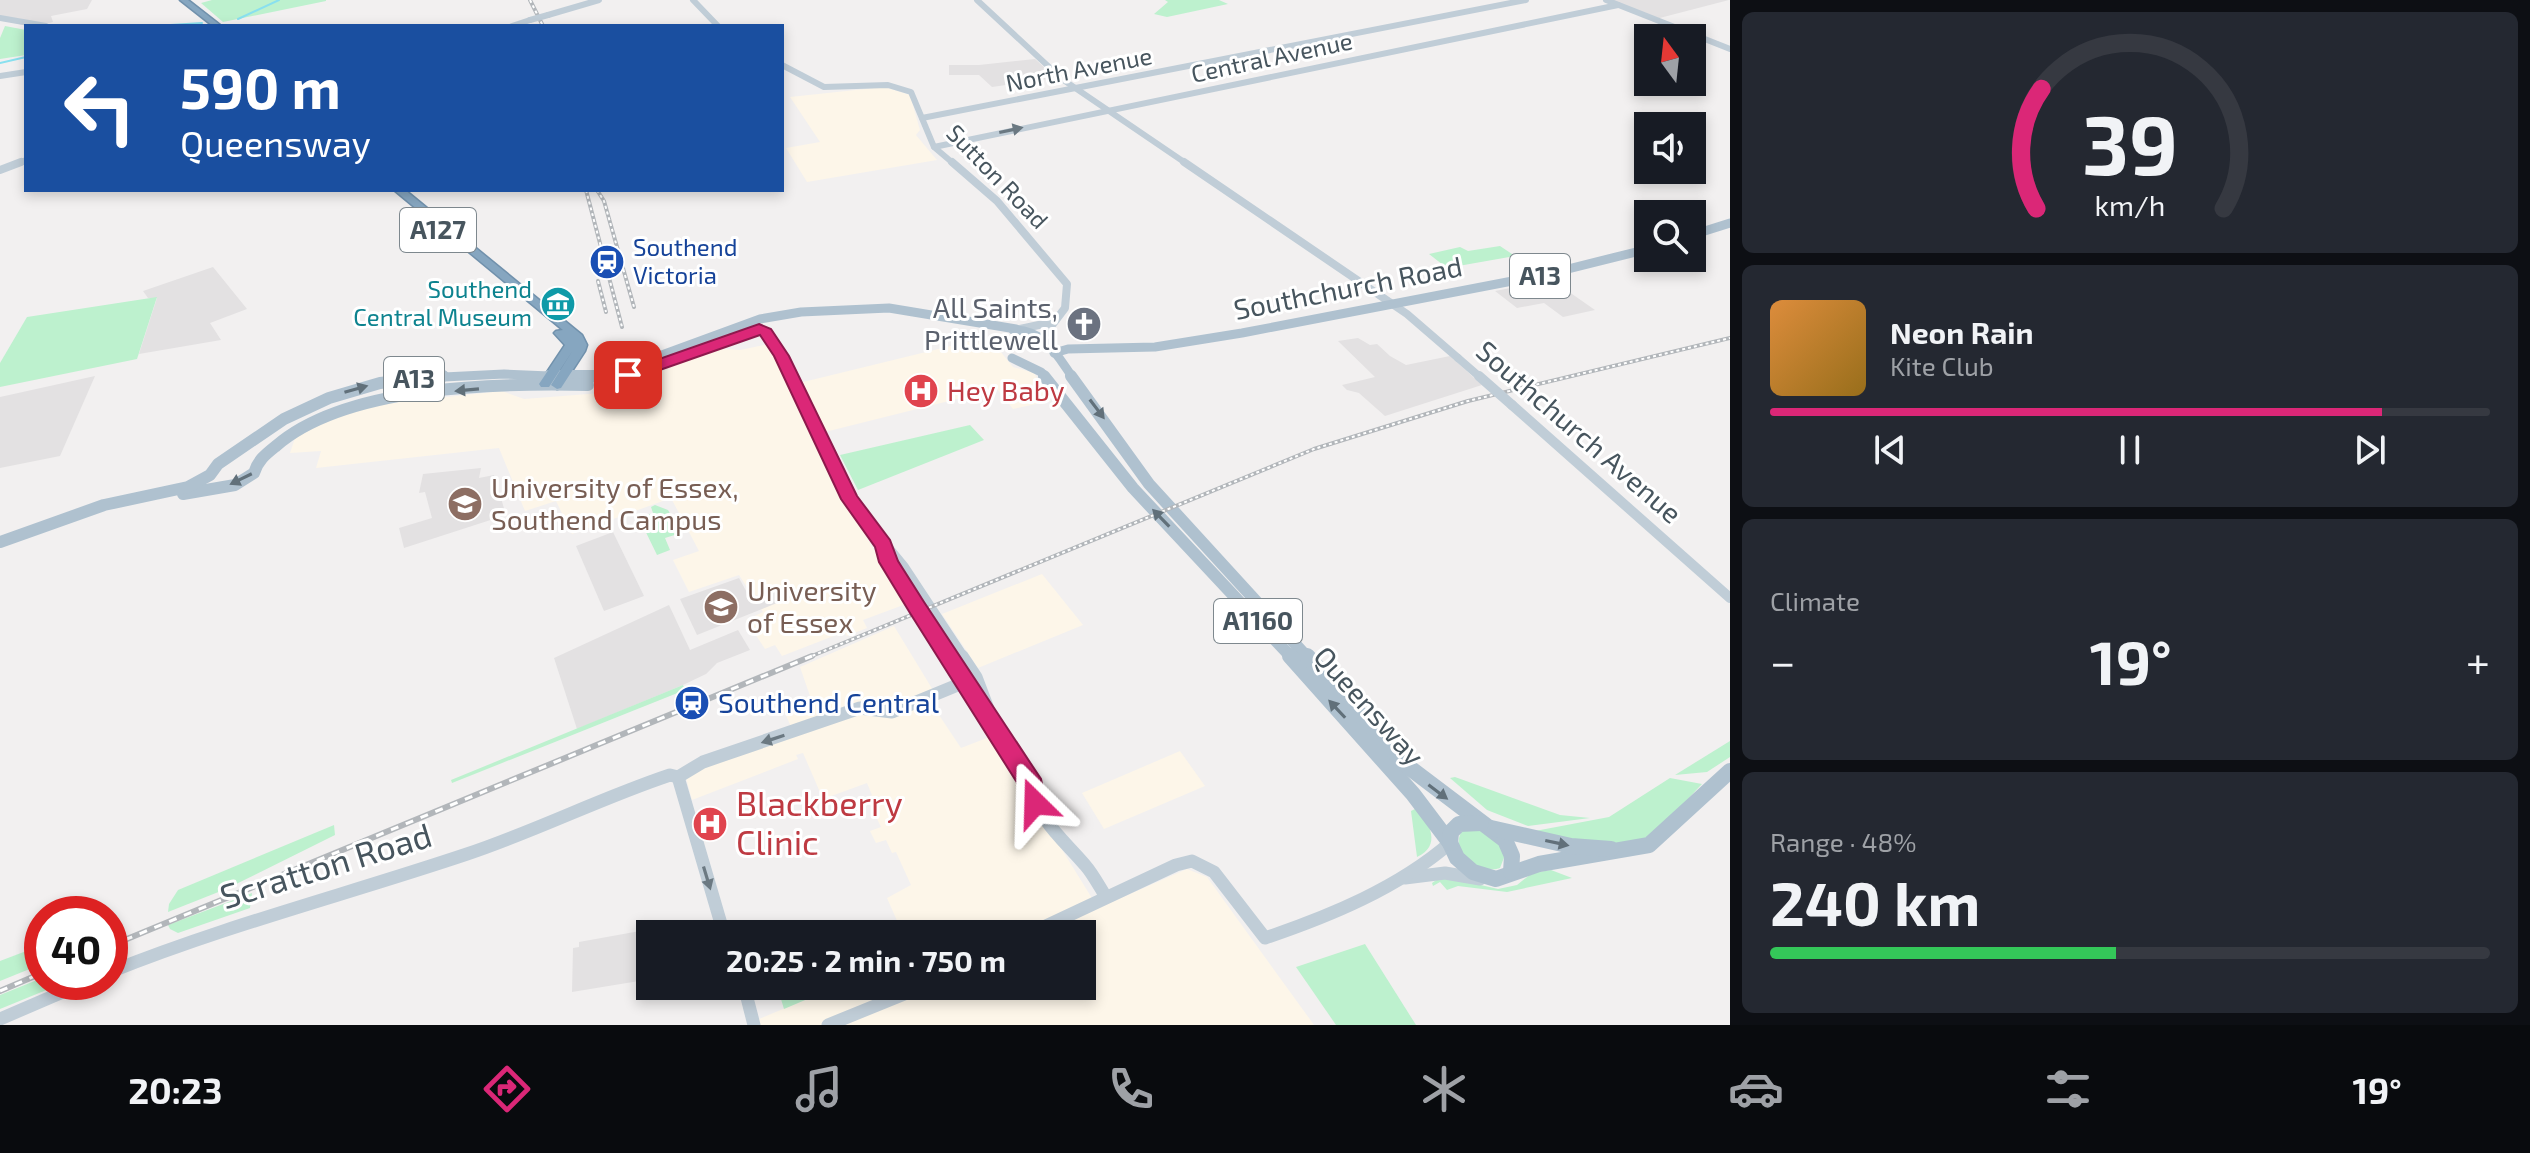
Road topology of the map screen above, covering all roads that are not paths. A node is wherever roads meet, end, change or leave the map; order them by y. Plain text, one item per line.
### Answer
1 (184, 0) edge
2 (191, 0) edge
3 (599, 0) edge
4 (693, 0) edge
5 (977, 0) edge
6 (1526, 0) edge
7 (1606, 0) edge
8 (1618, 5) junction
9 (0, 20) edge
10 (31, 24) edge
11 (215, 24) edge
12 (215, 24) edge
13 (518, 24) edge
14 (716, 24) edge
15 (24, 26) edge
16 (1730, 49) edge
17 (784, 66) edge
18 (24, 72) edge
19 (0, 76) edge
20 (1077, 89) junction
21 (1108, 110) junction
22 (922, 118) junction
23 (934, 147) junction
24 (24, 161) edge
25 (0, 170) edge
26 (392, 192) edge
27 (401, 192) edge
28 (1730, 223) edge
29 (1706, 231) edge
30 (1634, 253) edge
31 (493, 270) junction
32 (1393, 305) junction
33 (1058, 320) junction
34 (759, 328) joint
35 (1016, 330) junction
36 (1043, 337) junction
37 (1054, 354) junction
38 (1012, 358) dead end
39 (554, 380) junction
40 (231, 458) junction
41 (257, 462) junction
42 (213, 481) junction
43 (0, 542) edge
44 (883, 545) junction
45 (1730, 598) edge
46 (965, 682) junction
47 (992, 720) junction
48 (1730, 771) edge
49 (678, 777) junction
50 (1484, 825) junction
51 (1450, 843) junction
52 (1628, 850) junction
53 (1503, 876) junction
54 (1395, 880) junction
55 (1106, 897) junction
56 (720, 920) edge
57 (1058, 920) edge
58 (128, 965) edge
59 (44, 1000) edge
60 (748, 1000) edge
61 (889, 1000) edge
62 (0, 1019) edge
63 (835, 1022) edge
64 (754, 1025) edge

1 - 11 highway
2 - 12 highway
3 - 13 street, bridge
4 - 14 street
5 - 20 street, Southchurch Avenue
6 - 20 street, North Avenue
7 - 8 street
8 - 16 street
8 - 21 street, Central Avenue
9 - 10 street
9 - 15 street
17 - 22 street, Sutton Road
18 - 19 street
20 - 21 street, Southchurch Avenue
20 - 22 street, North Avenue
23 -> 21 street, Central Avenue
21 - 32 street, Southchurch Avenue
22 - 23 street, Sutton Road
23 - 33 street, Sutton Road
24 - 25 street
26 - 31 highway, A127
27 - 31 highway, A127
28 - 29 main road
30 - 32 main road, Southchurch Road / A13
31 - 39 highway, A127
32 - 37 main road, Southchurch Road / A13
32 - 45 street, Southchurch Avenue, bridge
33 - 35 street
33 - 36 street
34 - 39 main road, A13
34 - 44 street
35 - 36 main road
35 - 39 main road, A13
36 - 37 main road
37 -> 50 main road, Queensway / A1160
51 -> 38 main road, Queensway / A1160
40 -> 39 main road, A13
39 -> 41 main road, A13
40 - 41 main road
40 - 42 main road
41 -> 42 main road
42 - 43 main road
44 - 46 street
44 - 47 street
46 - 47 street
46 -> 49 street, Scratton Road
47 - 55 street
48 - 52 main road, Queensway / A1160
49 -> 56 street
49 - 58 street, Scratton Road
50 - 51 main road
50 -> 52 main road, Queensway / A1160
50 - 53 main road, Queensway
51 - 53 main road, Queensway
51 - 54 street
52 - 53 main road, Queensway / A1160
53 - 54 street
54 - 55 street
55 - 57 street
59 - 62 street
60 - 64 street
61 - 63 street

